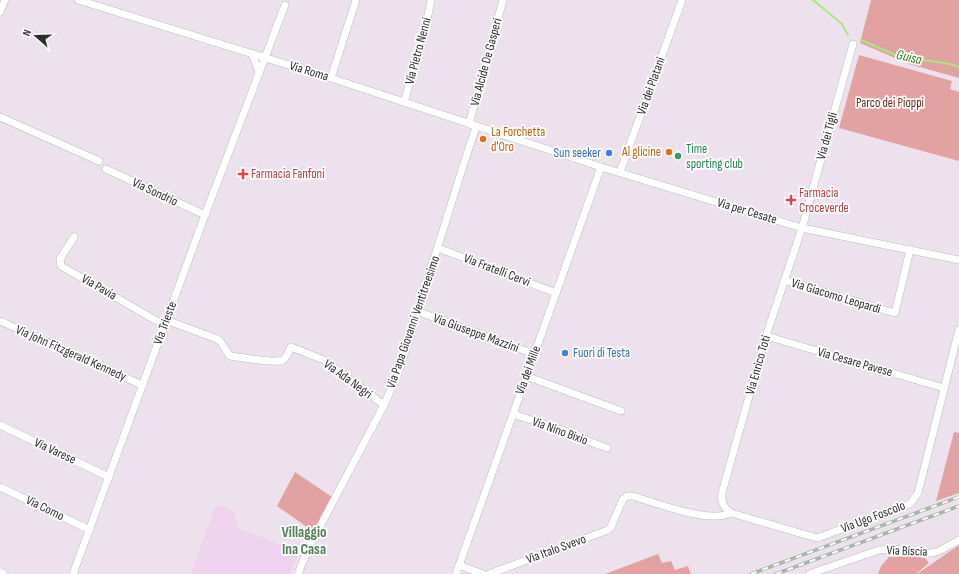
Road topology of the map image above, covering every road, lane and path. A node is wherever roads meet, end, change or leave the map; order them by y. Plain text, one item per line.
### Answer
1 (78, 0) edge
2 (356, 0) edge
3 (431, 0) edge
4 (503, 0) edge
5 (682, 0) edge
6 (6, 1) edge
7 (100, 3) edge
8 (285, 5) dead end
9 (0, 12) edge
10 (853, 44) dead end
11 (252, 53) junction
12 (265, 58) junction
13 (259, 72) junction
14 (331, 78) junction
15 (404, 102) junction
16 (0, 117) edge
17 (473, 125) junction
18 (539, 147) joint
19 (100, 160) dead end
20 (601, 167) junction
21 (106, 169) dead end
22 (620, 172) junction
23 (205, 215) junction
24 (802, 228) junction
25 (74, 237) dead end
26 (438, 248) junction
27 (910, 250) junction
28 (959, 260) edge
29 (784, 280) junction
30 (556, 293) junction
31 (418, 312) junction
32 (0, 321) edge
33 (165, 323) junction
34 (959, 330) edge
35 (766, 336) junction
36 (534, 354) junction
37 (526, 376) junction
38 (142, 385) junction
39 (944, 388) junction
40 (384, 404) junction
41 (621, 411) dead end
42 (513, 414) junction
43 (0, 425) edge
44 (607, 448) dead end
45 (109, 477) junction
46 (0, 487) edge
47 (722, 504) junction
48 (731, 513) junction
49 (712, 517) junction
50 (90, 530) junction
51 (601, 532) joint
52 (959, 540) edge
53 (459, 565) junction
54 (0, 572) edge
55 (4, 574) edge
56 (72, 574) edge
57 (298, 574) edge
58 (456, 574) edge
59 (483, 574) edge
60 (489, 574) edge
61 (809, 574) edge

1 - 7 street, Via Roma
2 - 14 street
3 - 15 street, Via Pietro Nenni
4 - 17 street, Via Alcide De Gasperi
5 - 22 street, Via dei Platani
6 - 9 street
7 - 11 street, Via Roma
8 - 12 street, Via Trieste
10 - 24 street, Via dei Tigli
11 - 12 street, Via Roma
11 - 13 street
12 - 13 street, Via Trieste
12 - 14 street, Via Roma
13 - 23 street, Via Trieste
14 - 15 street, Via Roma
15 - 17 street, Via Roma
16 - 19 street
17 - 18 street, Via Roma
17 - 26 street, Via Papa Giovanni Ventitreesimo
18 - 20 street, Via per Cesate
20 - 22 street, Via per Cesate
20 - 30 street, Via dei Mille
21 - 23 street, Via Sondrio
22 - 24 street, Via per Cesate
23 - 33 street, Via Trieste
24 - 27 street, Via per Cesate
24 - 29 street, Via Enrico Toti
25 - 33 street, Via Pavia
26 - 30 street, Via Fratelli Cervi
26 - 31 street, Via Papa Giovanni Ventitreesimo
27 - 28 street, Via per Cesate
27 - 29 street, Via Giacomo Leopardi
29 - 35 street, Via Enrico Toti
30 - 36 street, Via dei Mille
31 - 36 street, Via Giuseppe Mazzini
31 - 40 street, Via Papa Giovanni Ventitreesimo
32 - 38 street, Via John Fitzgerald Kennedy
33 - 38 street, Via Trieste
33 - 40 street, Via Ada Negri
34 - 39 street, Via Ugo Foscolo
35 - 39 street, Via Cesare Pavese
35 - 47 street, Via Enrico Toti
36 - 37 street, Via dei Mille
37 - 41 street
37 - 42 street, Via dei Mille
38 - 45 street, Via Trieste
39 - 48 street, Via Ugo Foscolo
40 - 57 street, Via Papa Giovanni Ventitreesimo
42 - 44 street, Via Nino Bixio
42 - 53 street, Via dei Mille
43 - 45 street, Via Varese
45 - 50 street, Via Trieste
46 - 50 street, Via Como
47 - 48 street, Via Ugo Foscolo
47 - 49 street
48 - 49 street, Via Ugo Foscolo
49 - 51 street, Via Ugo Foscolo
50 - 56 street, Via Trieste
51 - 60 street, Via Italo Svevo
52 - 61 street, Via Biscia
53 - 58 street, Via dei Mille
53 - 59 street
54 - 55 street

